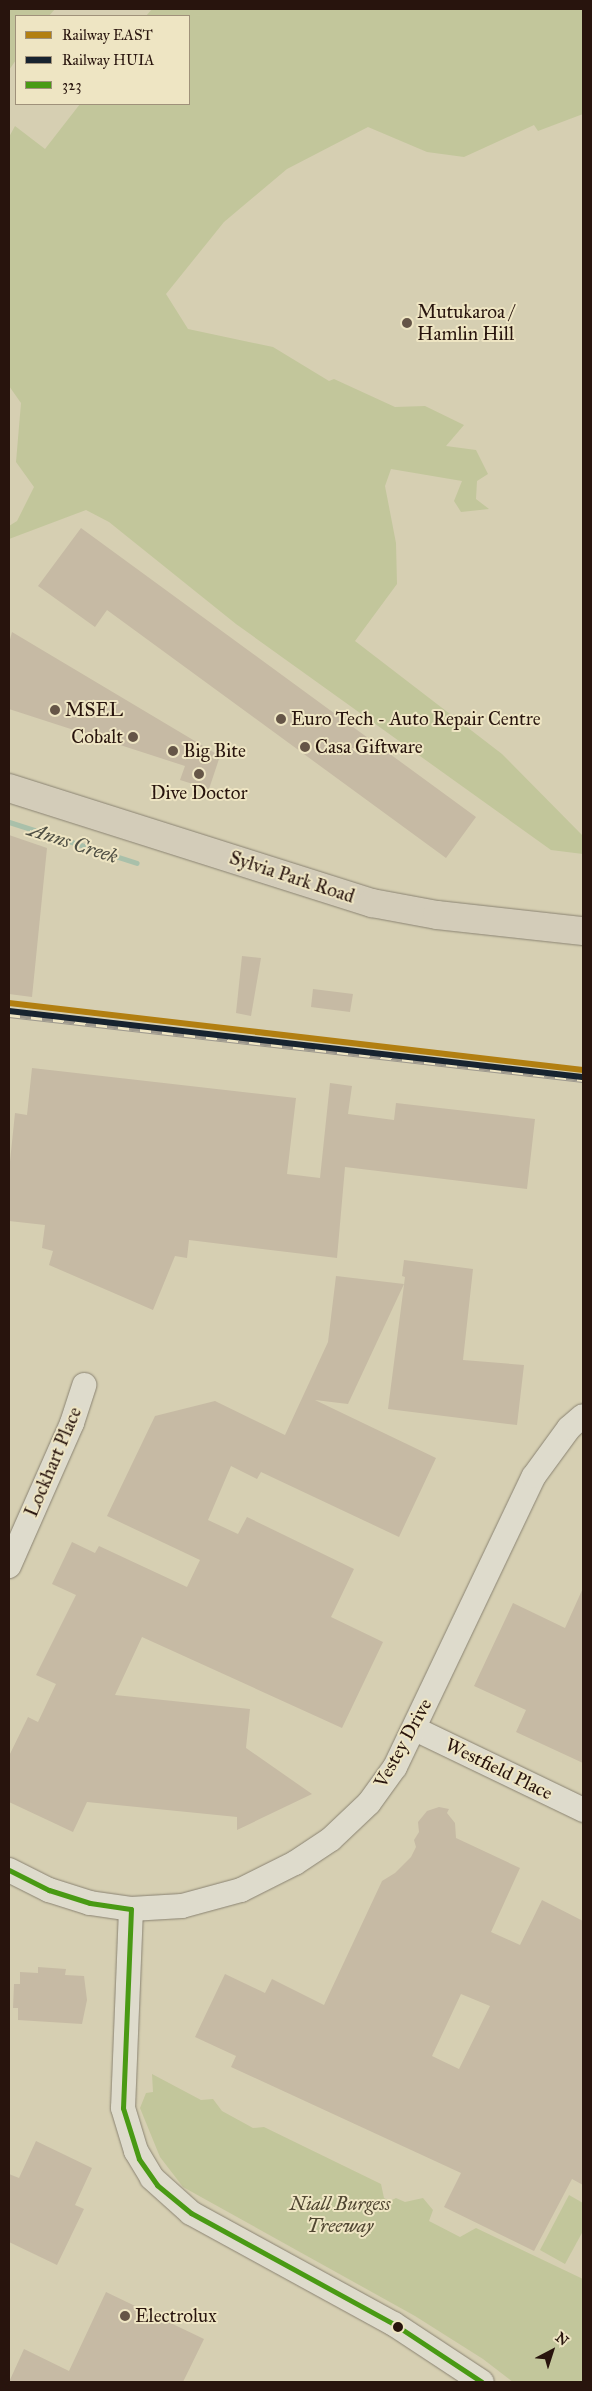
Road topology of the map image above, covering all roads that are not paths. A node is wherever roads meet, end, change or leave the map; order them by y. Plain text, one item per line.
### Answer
1 (9, 788) edge
2 (583, 930) edge
3 (84, 1385) dead end
4 (583, 1416) edge
5 (9, 1566) edge
6 (414, 1729) junction
7 (583, 1810) edge
8 (9, 1870) edge
9 (131, 1909) junction
10 (482, 2382) edge

1 - 2 main road, Sylvia Park Road
3 - 5 street, Lockhart Place
4 - 6 street, Vestey Drive
6 - 7 street, Westfield Place
6 - 9 street, Vestey Drive
8 - 9 street, Vestey Drive
9 - 10 street

